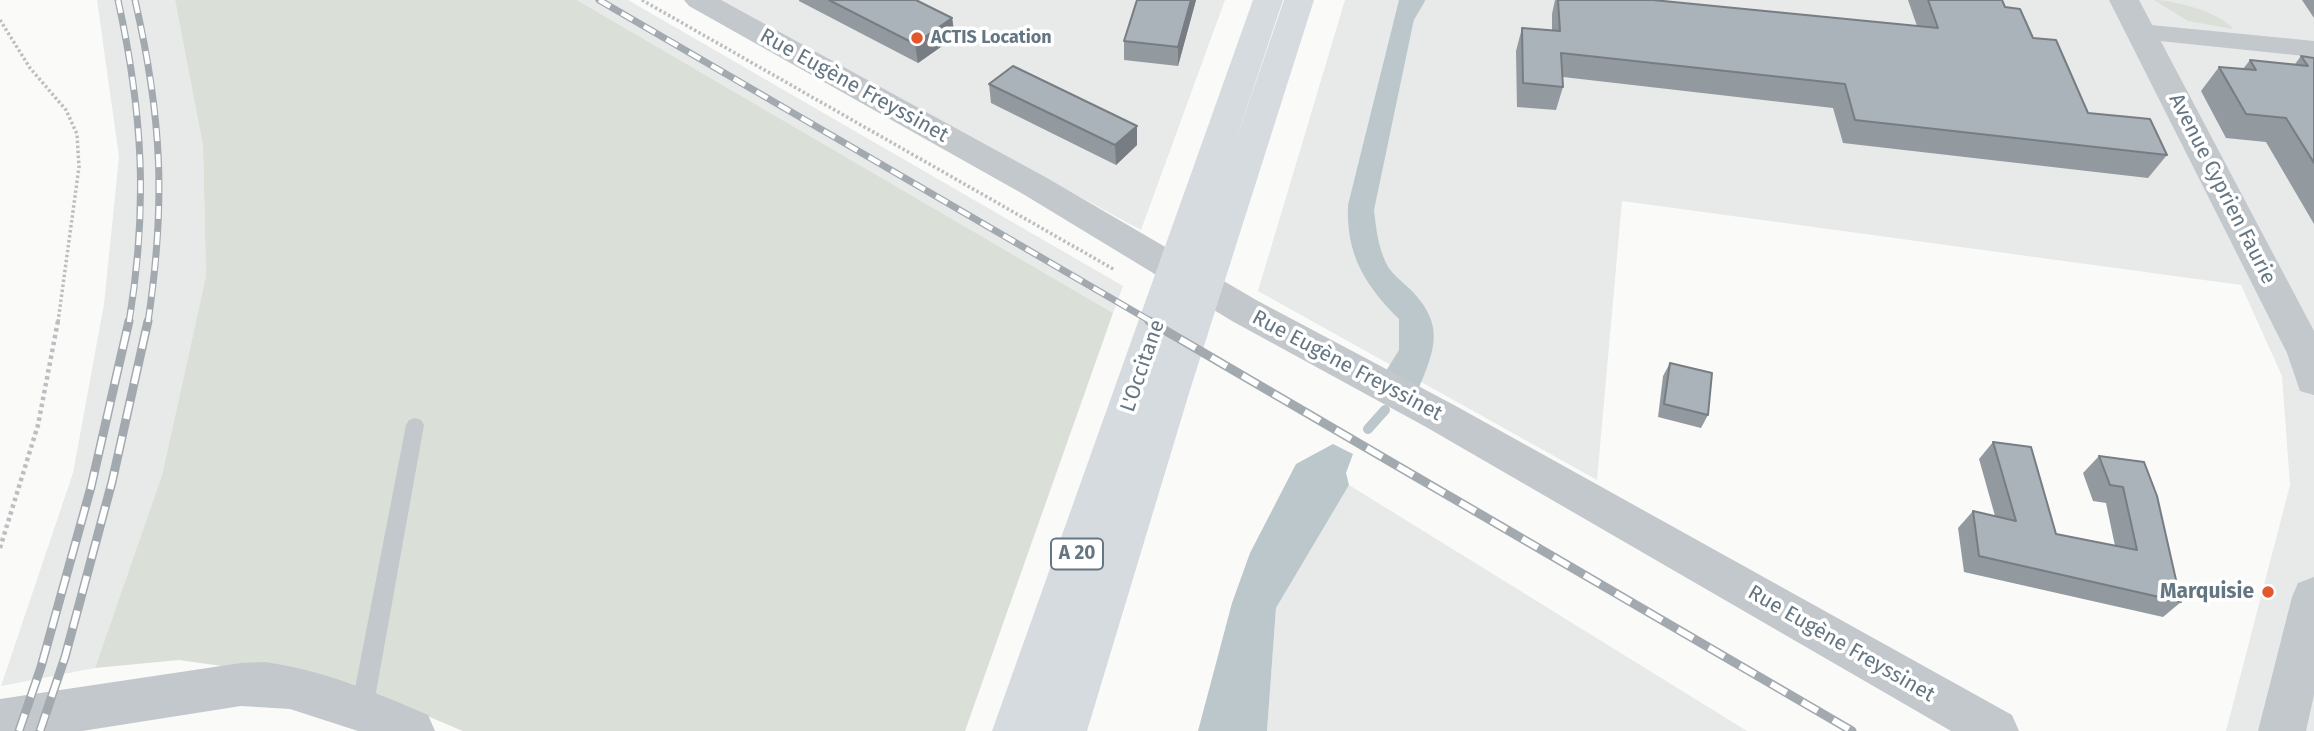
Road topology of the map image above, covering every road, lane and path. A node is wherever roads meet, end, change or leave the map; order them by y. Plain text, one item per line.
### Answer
1 (642, 0) edge
2 (699, 0) edge
3 (1268, 0) edge
4 (1299, 0) edge
5 (2124, 0) edge
6 (0, 20) edge
7 (2141, 32) junction
8 (2314, 49) edge
9 (1208, 225) junction
10 (1117, 271) dead end
11 (2314, 380) edge
12 (1154, 383) junction
13 (415, 425) dead end
14 (0, 548) edge
15 (2314, 597) edge
16 (355, 720) edge
17 (0, 721) edge
18 (411, 731) edge
19 (1016, 731) edge
20 (1063, 731) edge
21 (1995, 731) edge
22 (2282, 731) edge

1 - 10 path
2 - 21 street, Rue Eugène Freyssinet
3 - 9 highway, L'Occitane / A 20
4 - 9 highway, L'Occitane / A 20
5 - 7 street, Avenue Cyprien Faurie
6 - 14 path
7 - 8 street
7 - 11 street, Avenue Cyprien Faurie
9 - 12 highway, L'Occitane / A 20
12 - 19 highway, L'Occitane / A 20
12 - 20 highway, L'Occitane / A 20
13 - 16 lane
15 - 22 street
16 - 17 street
16 - 18 street

